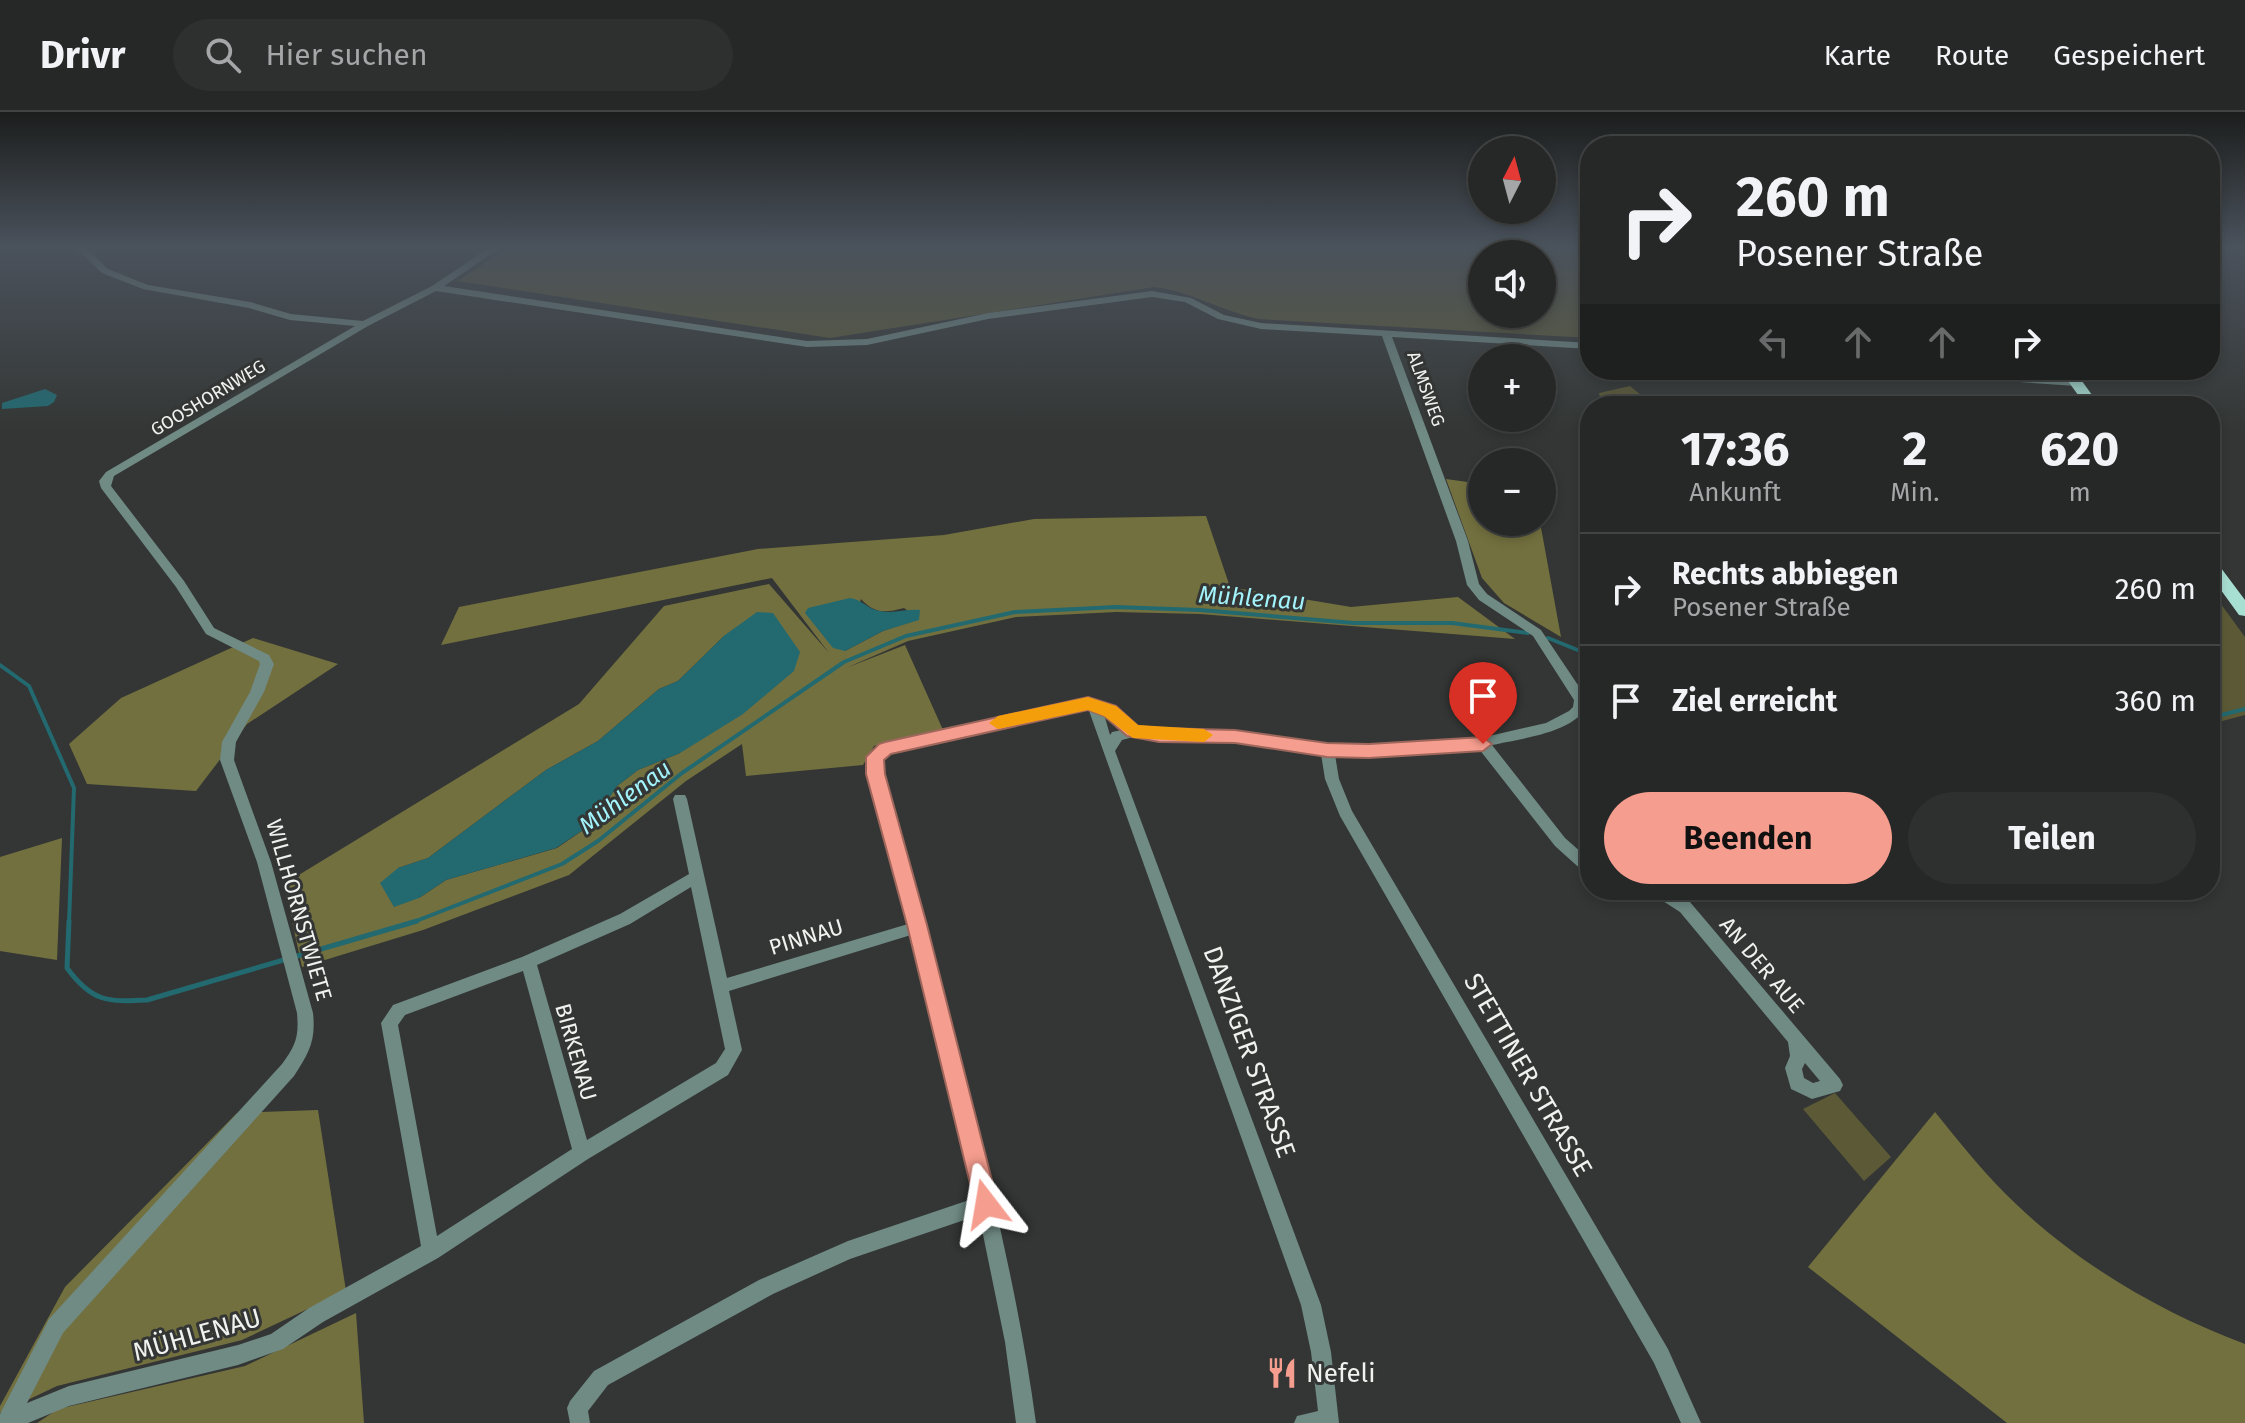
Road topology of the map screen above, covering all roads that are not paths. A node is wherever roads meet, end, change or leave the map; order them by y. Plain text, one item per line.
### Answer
1 (264, 309) edge
2 (394, 309) edge
3 (576, 309) edge
4 (1036, 309) edge
5 (1208, 309) edge
6 (365, 324) junction
7 (1386, 333) junction
8 (1580, 345) edge
9 (2032, 380) edge
10 (2074, 380) edge
11 (2076, 383) junction
12 (2086, 396) edge
13 (105, 481) joint
14 (2220, 577) edge
15 (2245, 611) edge
16 (1580, 698) edge
17 (1095, 705) junction
18 (1580, 708) edge
19 (1133, 732) junction
20 (1483, 744) junction
21 (1327, 750) junction
22 (1108, 751) junction
23 (680, 799) dead end
24 (1580, 860) edge
25 (694, 878) junction
26 (1673, 900) edge
27 (906, 930) dead end
28 (528, 962) junction
29 (720, 987) junction
30 (1796, 1041) dead end
31 (582, 1153) junction
32 (986, 1204) junction
33 (431, 1251) junction
34 (1329, 1421) edge
35 (8, 1422) edge
36 (580, 1423) edge
37 (1026, 1423) edge
38 (1304, 1423) edge
39 (1691, 1423) edge

1 - 6 street
2 - 6 street, GOOSHORNWEG
3 - 4 street, ALMSWEG
5 - 7 street, ALMSWEG
6 - 13 street, GOOSHORNWEG
7 - 8 street
7 - 16 street, ALMSWEG
9 - 11 street
10 - 11 main road
11 - 12 main road
13 - 35 street, WILLHORNSTWIETE
14 - 15 main road
17 - 19 street
17 - 22 street, DANZIGER STRASSE
17 - 32 street
18 - 20 street, ALMSWEG
19 - 21 street
19 - 22 street
20 - 21 street
20 - 24 street
21 - 39 street, STETTINER STRASSE
22 - 34 street, DANZIGER STRASSE
23 - 25 street, MÜHLENAU
25 - 28 street
25 - 29 street, MÜHLENAU
26 - 30 street, AN DER AUE
27 - 29 street, PINNAU
28 - 31 street, BIRKENAU
28 - 33 street
29 - 31 street, MÜHLENAU
31 - 33 street, MÜHLENAU
32 - 36 street
32 - 37 street
33 - 35 street, MÜHLENAU
34 - 38 street

